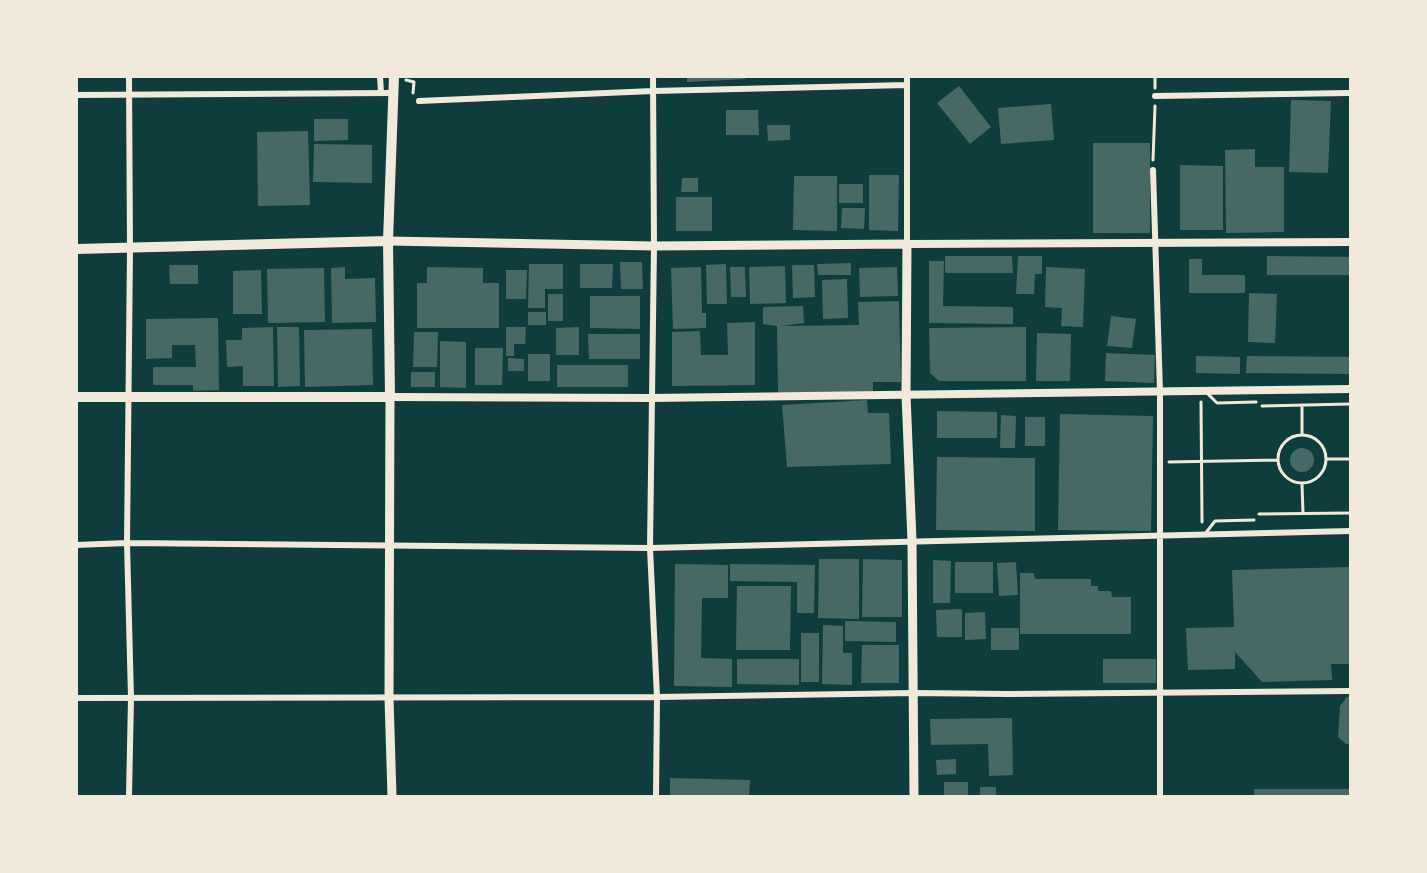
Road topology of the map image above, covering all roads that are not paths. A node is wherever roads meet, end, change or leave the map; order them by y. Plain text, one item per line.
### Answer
1 (129, 76) edge
2 (380, 76) edge
3 (653, 76) edge
4 (907, 76) edge
5 (394, 77) edge
6 (907, 85) junction
7 (653, 92) junction
8 (381, 93) junction
9 (393, 93) junction
10 (1350, 93) edge
11 (129, 94) junction
12 (76, 95) edge
13 (1155, 96) road end
14 (419, 101) road end
15 (1153, 170) road end
16 (388, 241) junction
17 (1350, 242) edge
18 (1155, 243) junction
19 (908, 244) junction
20 (654, 246) junction
21 (76, 249) edge
22 (130, 249) junction
23 (1350, 389) edge
24 (1203, 391) junction
25 (1160, 392) junction
26 (906, 395) junction
27 (76, 397) edge
28 (128, 397) junction
29 (390, 397) junction
30 (651, 398) junction
31 (1256, 404) road end
32 (1254, 520) dead end
33 (1350, 531) edge
34 (1204, 535) junction
35 (1161, 537) junction
36 (912, 541) junction
37 (127, 543) junction
38 (76, 545) edge
39 (390, 547) junction
40 (650, 548) junction
41 (1350, 691) edge
42 (914, 693) junction
43 (1161, 694) junction
44 (657, 697) junction
45 (76, 698) edge
46 (131, 698) junction
47 (389, 698) junction
48 (129, 796) edge
49 (392, 796) edge
50 (656, 796) edge
51 (914, 796) edge
52 (1160, 796) edge

1 - 11 street
2 - 8 street
3 - 7 street
4 - 6 street
5 - 9 main road
6 - 7 street
6 - 19 street
7 - 14 street
7 - 20 street
8 - 9 street
8 - 11 street
9 - 16 main road
10 - 13 street
11 - 12 street
11 - 22 street
15 - 18 street
16 - 20 main road
16 - 22 main road
16 - 29 main road
17 - 18 street
18 - 19 street
18 - 25 street
19 - 20 main road
19 - 26 main road
20 - 30 street
21 - 22 main road
22 - 28 street
23 - 24 street
24 - 25 street
24 - 31 lane
25 - 26 street
25 - 35 street
26 - 30 street
26 - 36 main road
27 - 28 main road
28 - 29 main road
28 - 37 street
29 - 30 street
29 - 39 main road
30 - 40 street
32 - 34 lane
33 - 34 street
34 - 35 street
35 - 36 street
35 - 43 street
36 - 40 street
36 - 42 main road
37 - 38 street
37 - 39 street
37 - 46 street
39 - 40 street
39 - 47 main road
40 - 44 street
41 - 43 street
42 - 43 street
42 - 44 street
42 - 51 main road
43 - 52 street
44 - 47 street
44 - 50 street
45 - 46 street
46 - 47 street
46 - 48 street
47 - 49 main road

